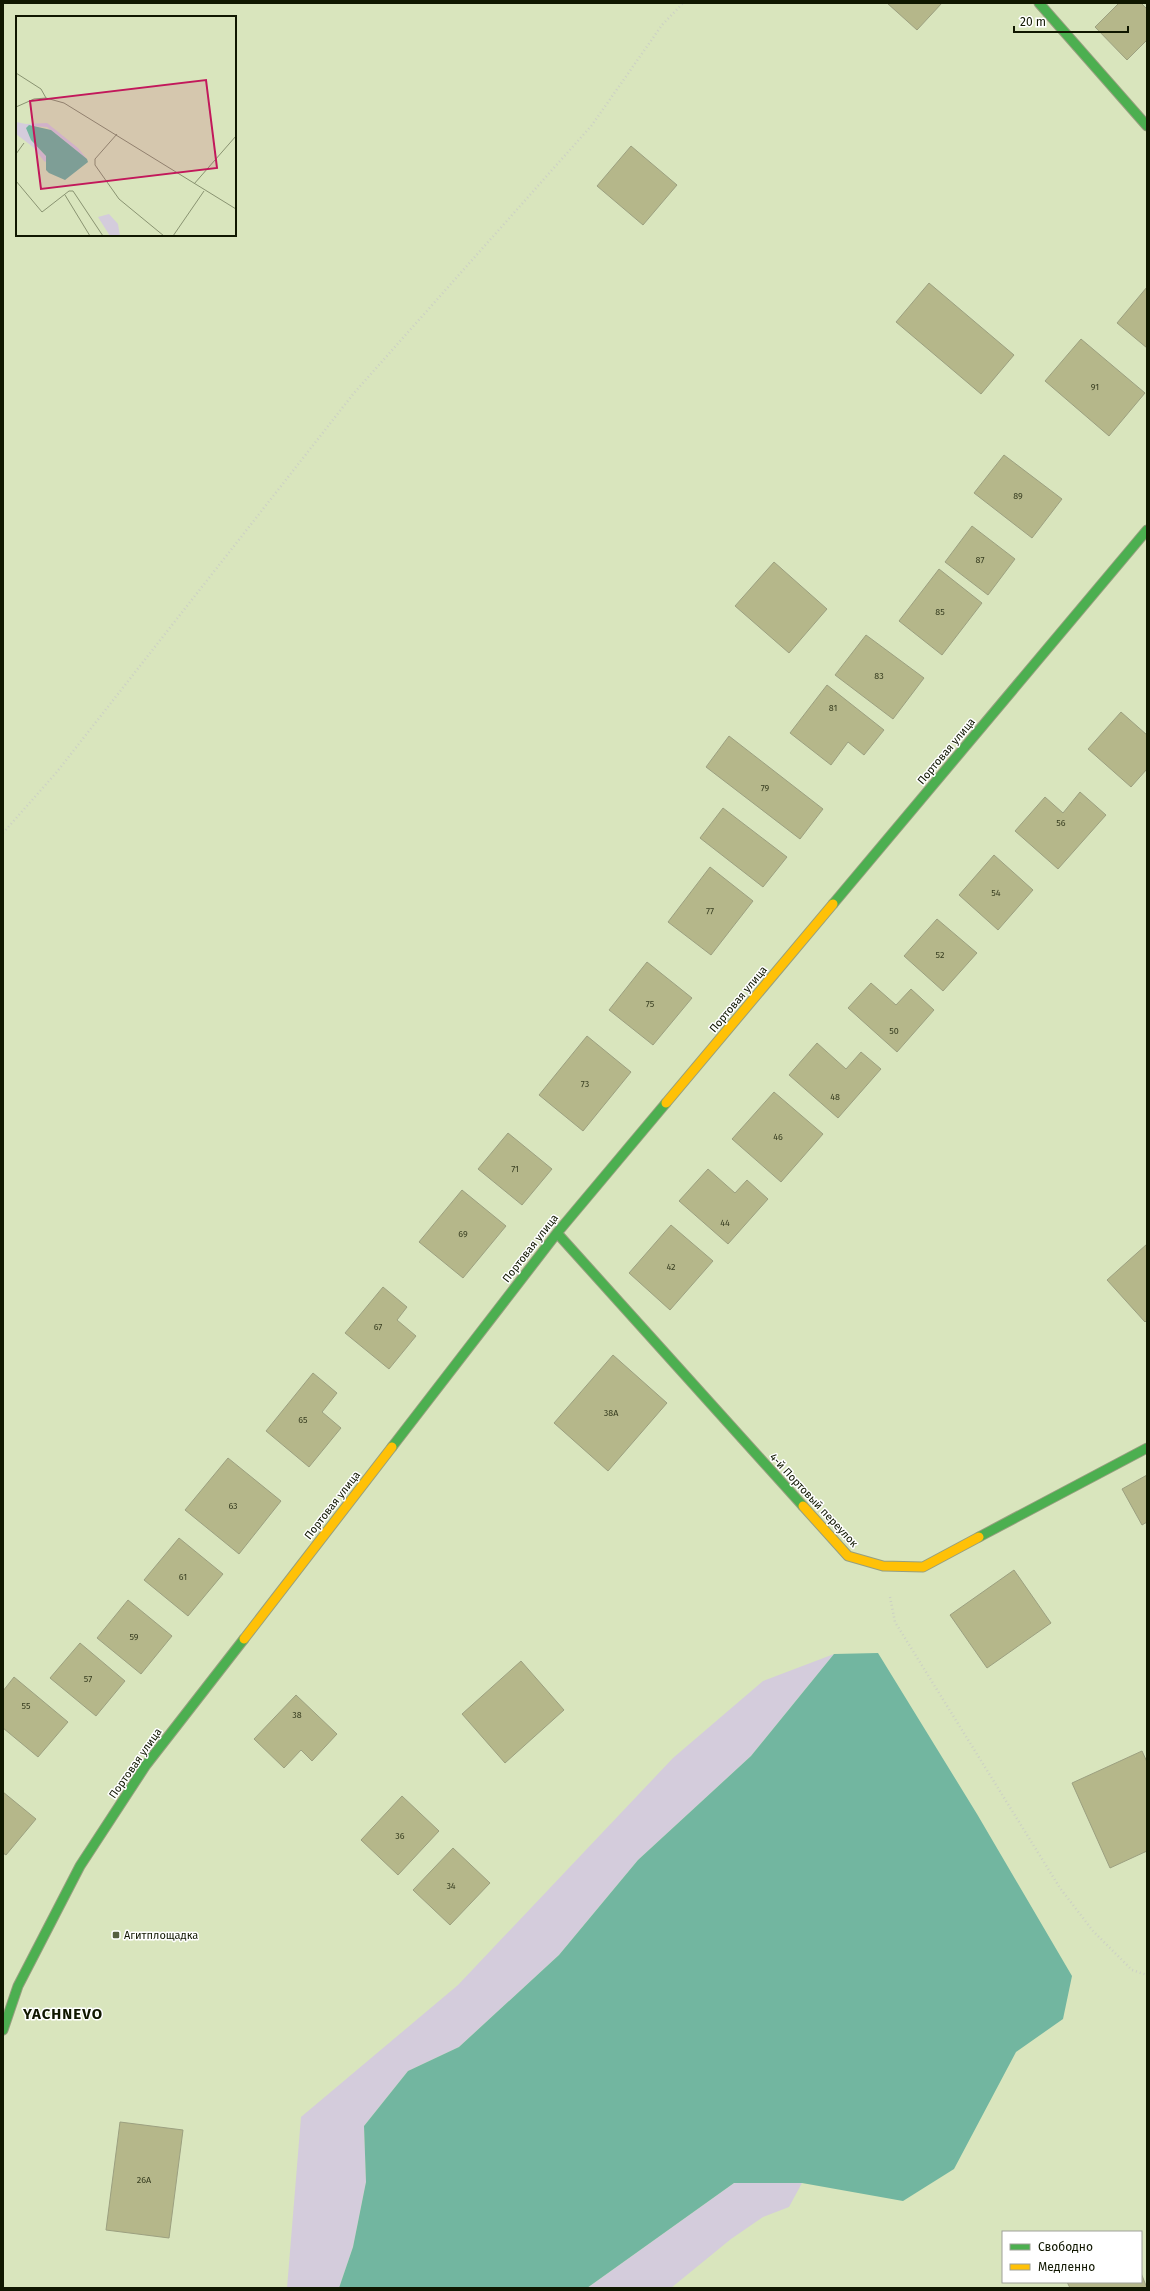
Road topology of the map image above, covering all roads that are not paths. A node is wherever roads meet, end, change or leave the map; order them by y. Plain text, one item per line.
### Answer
1 (1039, 3) edge
2 (1147, 126) edge
3 (1147, 530) edge
4 (557, 1233) junction
5 (1147, 1448) edge
6 (3, 2030) edge

1 - 2 street
3 - 4 street, Портовая улица
4 - 5 street, 4-й Портовый переулок
4 - 6 street, Портовая улица

